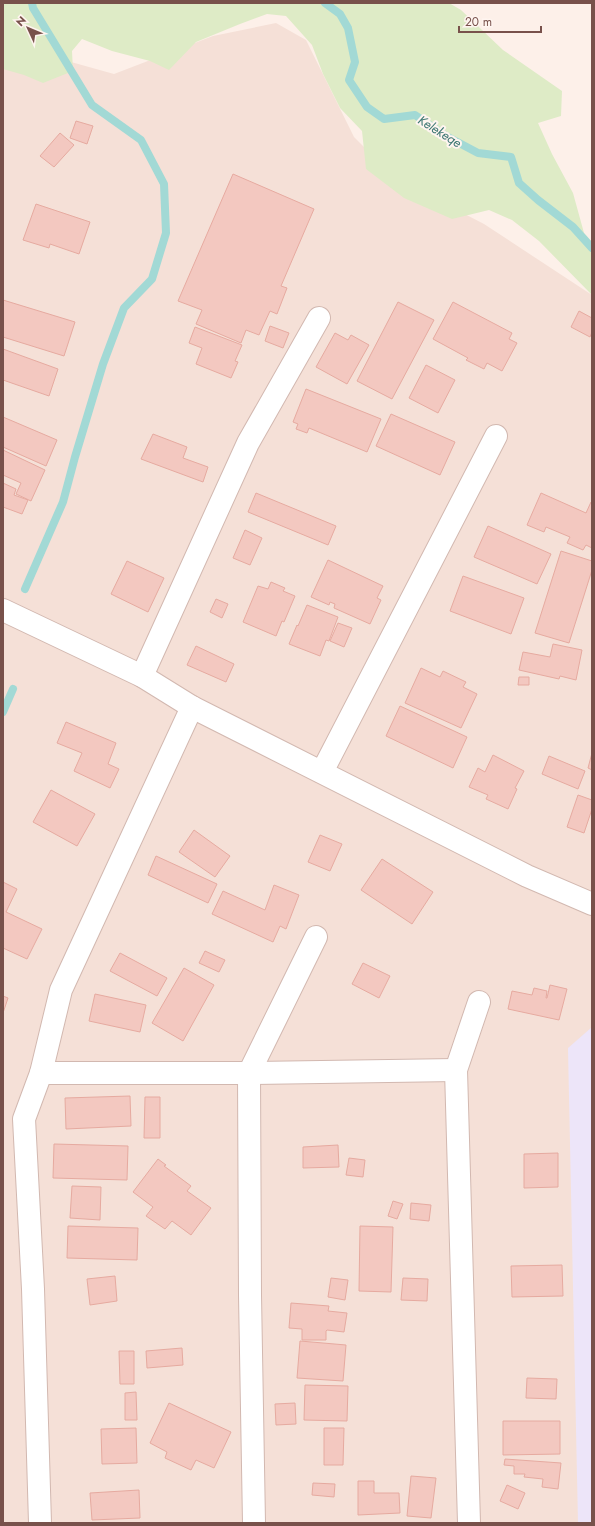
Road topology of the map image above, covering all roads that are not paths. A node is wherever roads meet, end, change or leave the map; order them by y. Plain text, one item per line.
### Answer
1 (319, 318) dead end
2 (496, 436) dead end
3 (3, 610) edge
4 (142, 676) junction
5 (192, 707) junction
6 (322, 772) junction
7 (592, 904) edge
8 (316, 937) dead end
9 (479, 1002) dead end
10 (456, 1070) junction
11 (41, 1073) junction
12 (249, 1073) junction
13 (40, 1523) edge
14 (254, 1523) edge
15 (470, 1523) edge

1 - 4 street
2 - 6 street
3 - 4 street
4 - 5 street
5 - 6 street
5 - 11 street
6 - 7 street
8 - 12 street
9 - 10 street
10 - 12 street
10 - 15 street
11 - 12 street
11 - 13 street
12 - 14 street

